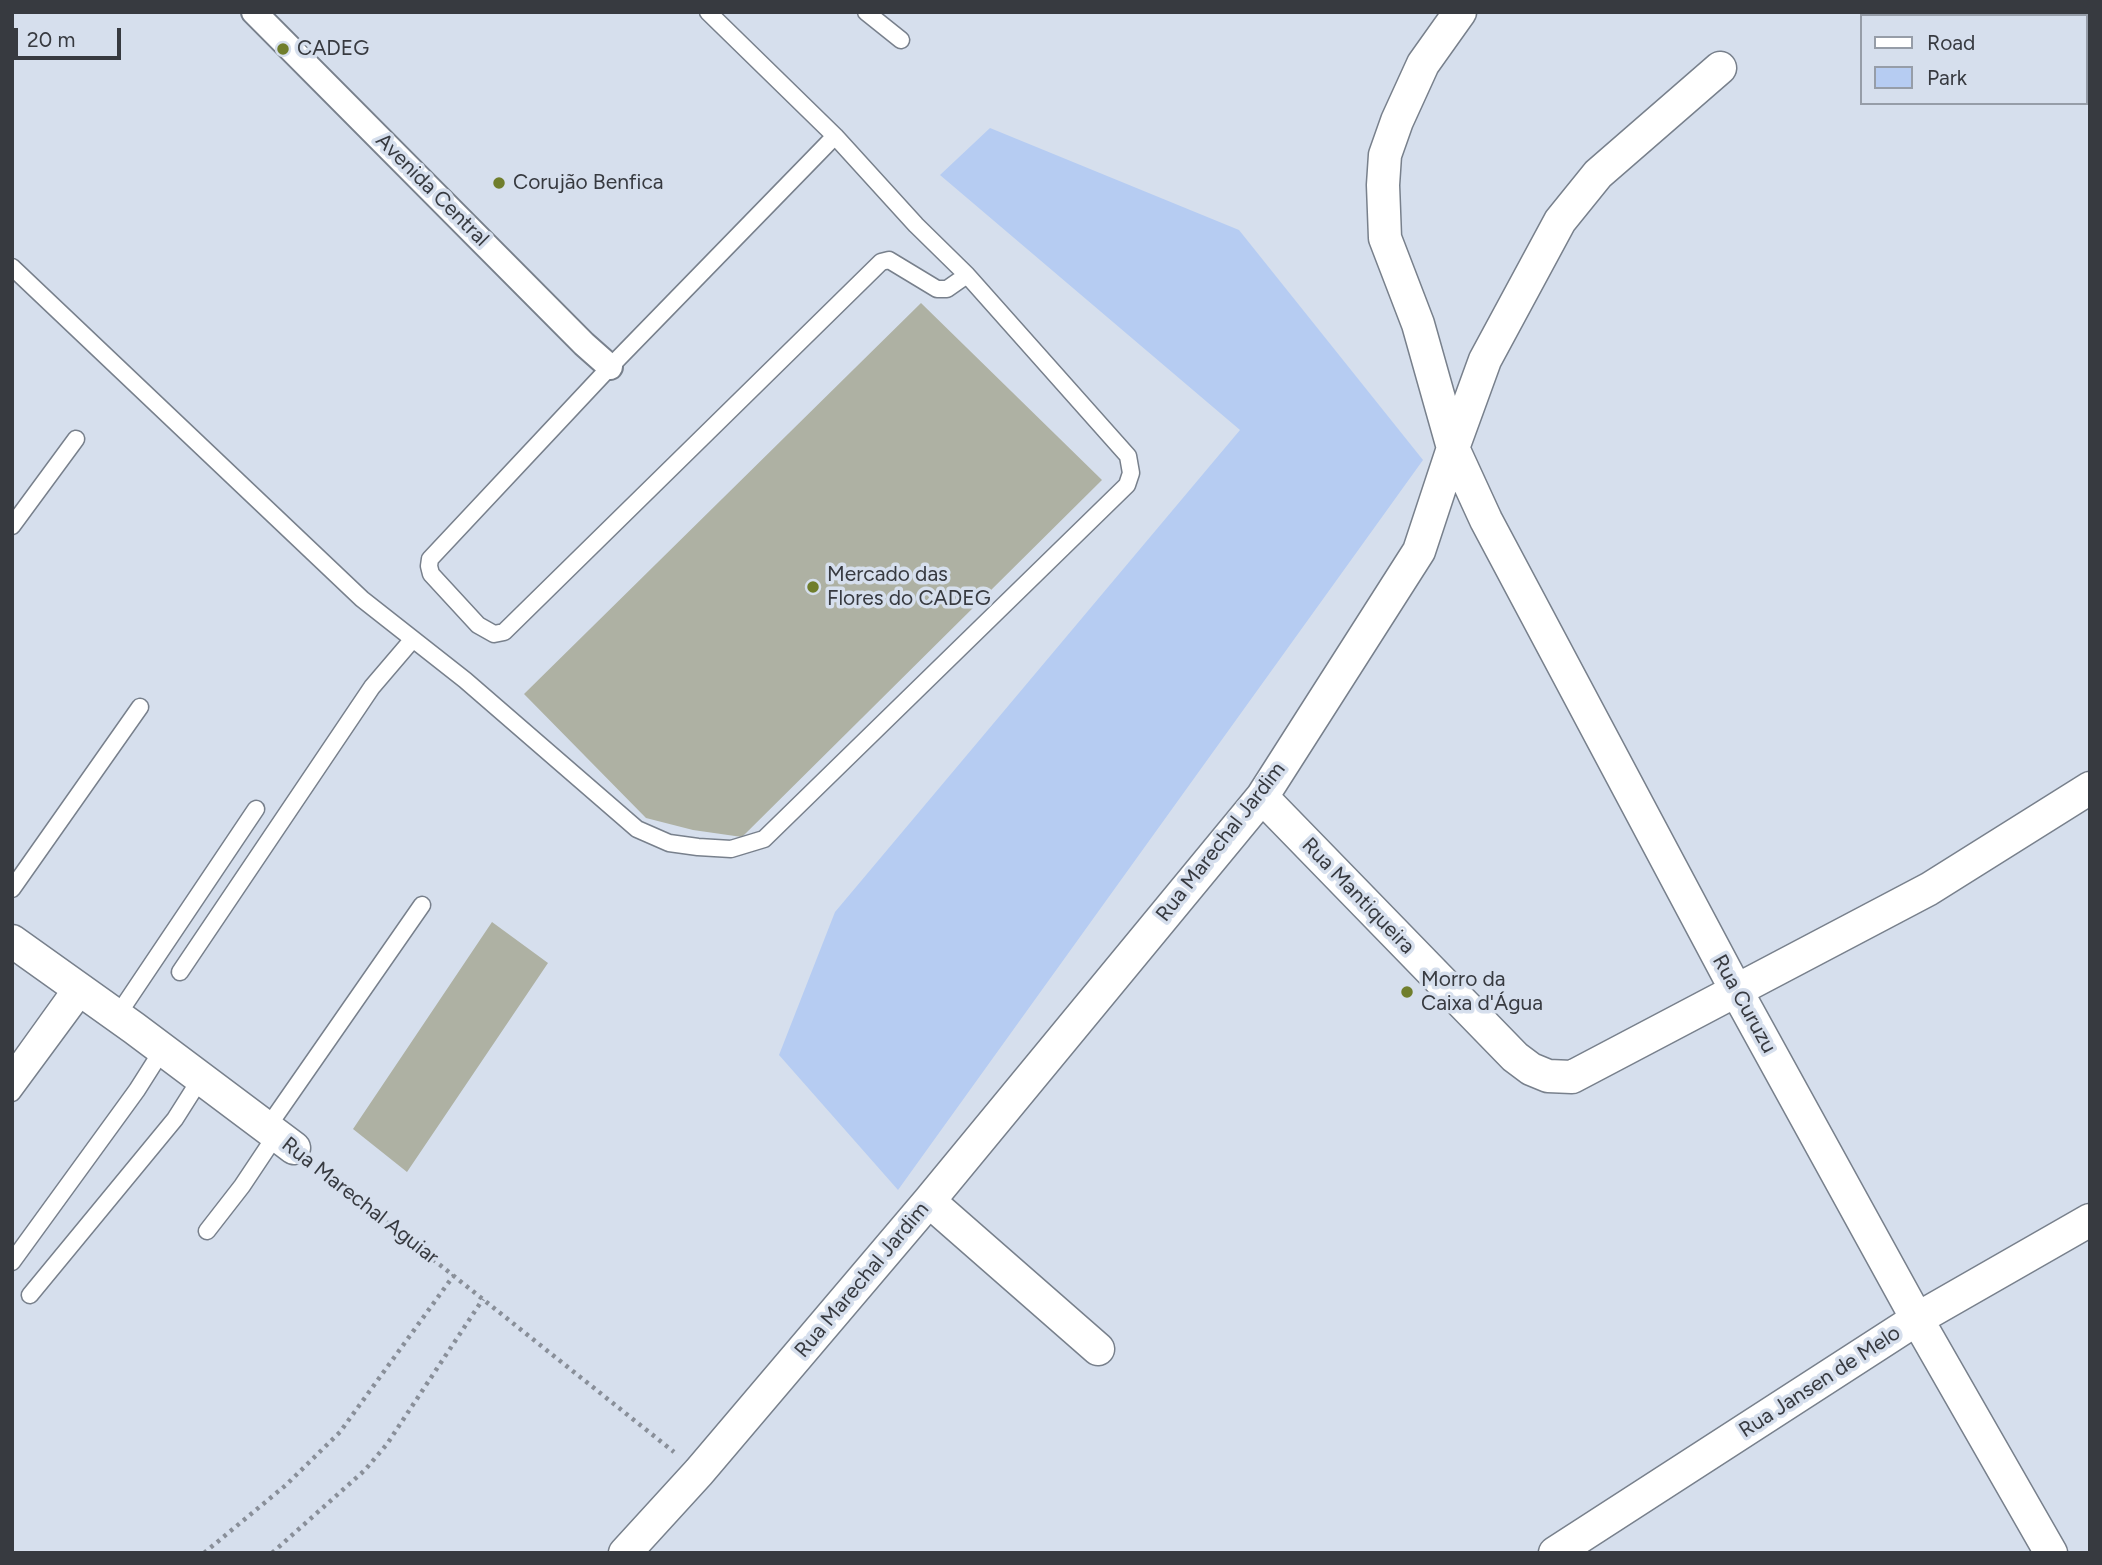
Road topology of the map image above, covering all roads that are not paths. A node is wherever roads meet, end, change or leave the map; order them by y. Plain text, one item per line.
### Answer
1 (254, 12) edge
2 (708, 12) edge
3 (866, 12) edge
4 (1460, 12) edge
5 (901, 40) dead end
6 (1720, 68) dead end
7 (835, 136) junction
8 (12, 267) edge
9 (967, 275) junction
10 (610, 367) junction
11 (76, 439) dead end
12 (1453, 448) junction
13 (12, 526) edge
14 (413, 639) junction
15 (140, 707) dead end
16 (2090, 788) edge
17 (1262, 797) junction
18 (256, 809) dead end
19 (12, 889) edge
20 (422, 905) dead end
21 (12, 941) edge
22 (180, 972) dead end
23 (79, 989) junction
24 (1736, 990) junction
25 (117, 1016) junction
26 (163, 1049) junction
27 (12, 1070) edge
28 (201, 1078) junction
29 (12, 1093) edge
30 (279, 1137) junction
31 (929, 1201) junction
32 (2090, 1220) edge
33 (207, 1231) dead end
34 (12, 1262) edge
35 (30, 1295) dead end
36 (1917, 1320) junction
37 (1098, 1349) dead end
38 (642, 1547) edge
39 (1555, 1553) edge
40 (2051, 1553) edge

1 - 10 street, Avenida Central
2 - 7 lane
3 - 5 lane
4 - 12 street
6 - 12 street, Rua Marechal Jardim
7 - 9 lane
7 - 10 lane
8 - 14 lane
9 - 10 lane
9 - 14 lane
11 - 13 lane
12 - 17 street, Rua Marechal Jardim
12 - 24 street, Rua Curuzu
14 - 22 lane
15 - 19 lane
16 - 24 street
17 - 24 street, Rua Mantiqueira
17 - 31 street, Rua Marechal Jardim
18 - 25 lane
20 - 30 lane
21 - 23 street, Rua Marechal Aguiar
23 - 25 street, Rua Marechal Aguiar
23 - 27 lane
23 - 29 lane
24 - 36 street, Rua Curuzu
25 - 26 street, Rua Marechal Aguiar
26 - 28 street, Rua Marechal Aguiar
26 - 34 lane
28 - 30 street, Rua Marechal Aguiar
28 - 35 lane
30 - 33 lane
31 - 37 street
31 - 38 street, Rua Marechal Jardim
32 - 36 street, Rua Jansen de Melo
36 - 39 street, Rua Jansen de Melo
36 - 40 street, Rua Curuzu

